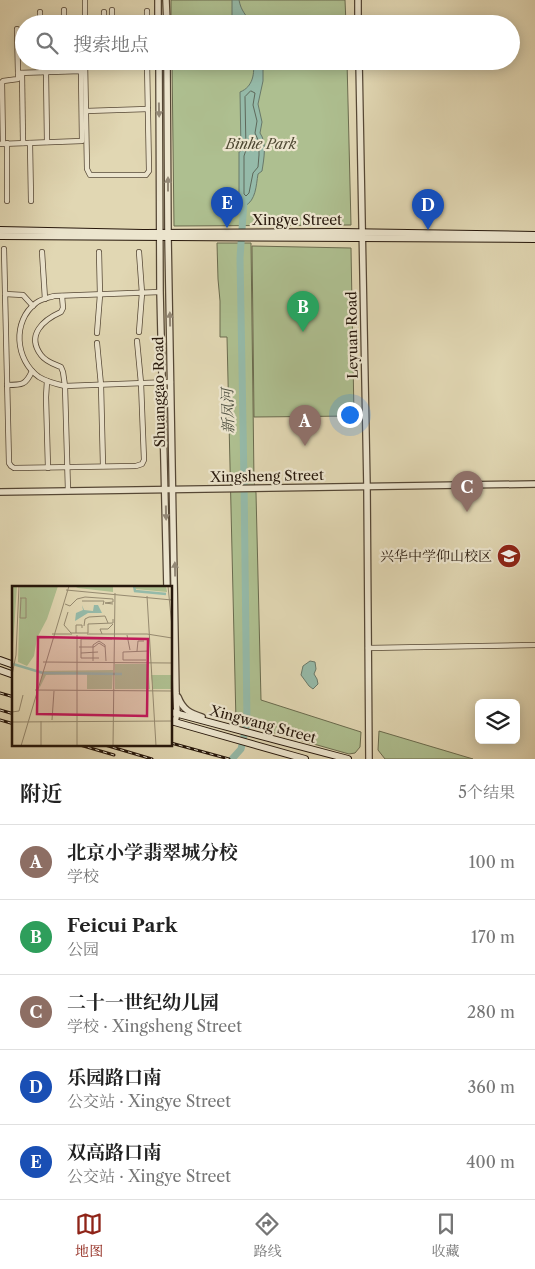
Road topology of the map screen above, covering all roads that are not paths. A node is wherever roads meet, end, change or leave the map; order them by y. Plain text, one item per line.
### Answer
1 (85, 0) edge
2 (158, 0) edge
3 (166, 0) edge
4 (358, 0) edge
5 (64, 10) dead end
6 (112, 10) dead end
7 (146, 11) dead end
8 (64, 15) edge
9 (85, 15) edge
10 (112, 15) edge
11 (146, 15) edge
12 (158, 15) edge
13 (167, 15) edge
14 (358, 15) edge
15 (20, 70) edge
16 (86, 70) edge
17 (147, 70) edge
18 (158, 70) edge
19 (167, 70) edge
20 (359, 70) edge
21 (65, 71) joint
22 (43, 72) junction
23 (20, 73) junction
24 (1, 84) edge
25 (148, 109) junction
26 (86, 110) junction
27 (47, 142) junction
28 (23, 143) junction
29 (30, 143) junction
30 (3, 144) edge
31 (7, 201) dead end
32 (31, 201) dead end
33 (175, 203) dead end
34 (168, 204) junction
35 (0, 230) edge
36 (535, 234) edge
37 (161, 235) junction
38 (168, 235) junction
39 (362, 235) junction
40 (0, 236) edge
41 (535, 239) edge
42 (4, 249) dead end
43 (42, 252) dead end
44 (98, 252) dead end
45 (140, 252) dead end
46 (160, 292) junction
47 (142, 293) junction
48 (5, 294) junction
49 (100, 294) junction
50 (62, 296) junction
51 (45, 299) junction
52 (33, 306) junction
53 (139, 332) dead end
54 (97, 333) dead end
55 (137, 341) dead end
56 (97, 343) dead end
57 (32, 371) junction
58 (47, 381) junction
59 (163, 382) junction
60 (171, 382) junction
61 (141, 383) junction
62 (7, 385) junction
63 (101, 385) junction
64 (65, 386) junction
65 (103, 466) junction
66 (67, 467) junction
67 (48, 468) junction
68 (535, 484) edge
69 (367, 487) junction
70 (165, 490) junction
71 (174, 490) junction
72 (68, 491) junction
73 (0, 492) edge
74 (168, 586) edge
75 (535, 645) edge
76 (368, 648) junction
77 (176, 693) junction
78 (174, 713) edge
79 (189, 717) junction
80 (173, 722) edge
81 (186, 725) junction
82 (222, 726) junction
83 (305, 759) edge
84 (348, 759) edge
85 (370, 759) edge

1 - 9 street
2 - 12 street
3 - 13 street
4 - 14 street
5 - 8 street
6 - 10 street
7 - 11 street
15 - 23 street
16 - 26 street
17 - 25 street
18 -> 37 street, Shuanggao Road
34 -> 19 street, Shuanggao Road
20 - 39 street, Leyuan Road
21 - 22 street
21 - 27 street
22 - 23 street
22 - 27 street
23 - 24 street
23 - 28 street
24 - 30 street
25 - 26 street
25 - 26 street
27 - 29 street
28 - 29 street
28 - 30 street
29 - 32 street
30 - 31 street
33 - 34 street
34 - 38 street, Shuanggao Road
35 - 37 main road, Xingye Street
36 - 39 main road, Xingye Street
37 - 38 main road, Xingye Street
37 - 40 main road, Xingye Street
37 - 46 street, Shuanggao Road
38 - 39 main road, Xingye Street
60 -> 38 street, Shuanggao Road
39 - 41 main road, Xingye Street
39 - 69 street, Leyuan Road
42 - 48 street
43 - 51 street
44 - 49 street
45 - 47 street
46 - 47 street
46 - 59 street, Shuanggao Road
47 - 49 street
47 - 53 street
48 - 52 street
48 - 62 street
49 - 50 street
49 - 54 street
50 - 51 street
50 - 64 street
51 - 52 street
52 - 57 street
55 - 61 street
56 - 63 street
57 - 58 street
57 - 62 street
58 - 64 street
58 - 67 street
59 - 60 street
59 - 61 street
59 - 70 street, Shuanggao Road
60 - 71 street, Shuanggao Road
61 - 63 street
61 - 65 street
62 - 67 street
63 - 64 street
63 - 65 street
64 - 66 street
65 - 66 street
66 - 67 street
66 - 72 street
68 - 69 street, Xingsheng Street
69 - 71 street, Xingsheng Street
69 - 76 street, Leyuan Road
70 - 71 street, Xingsheng Street
70 - 72 street, Xingsheng Street
70 -> 74 street, Shuanggao Road
77 -> 71 street, Shuanggao Road
72 - 73 street, Xingsheng Street
75 - 76 street
76 - 85 street, Leyuan Road
77 - 78 street, Shuanggao Road
77 - 82 street
78 - 79 main road, Xingwang Street
78 - 80 street, Shuanggao Road
79 - 81 main road
79 - 82 main road, Xingwang Street
80 - 81 main road, Xingwang Street
81 - 83 main road, Xingwang Street
82 - 84 main road, Xingwang Street

